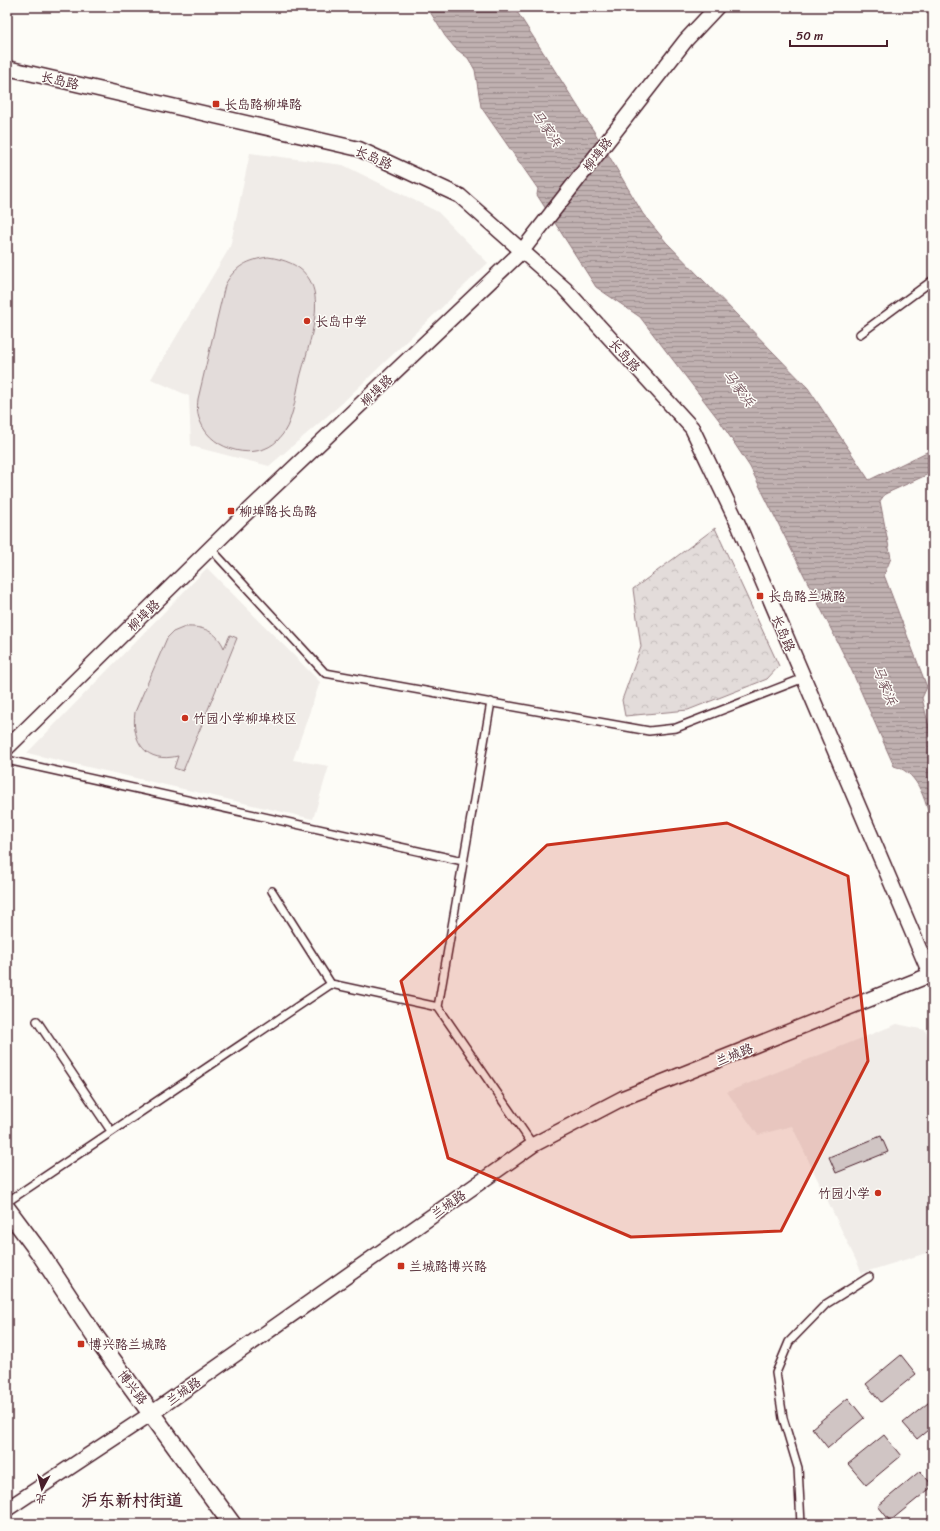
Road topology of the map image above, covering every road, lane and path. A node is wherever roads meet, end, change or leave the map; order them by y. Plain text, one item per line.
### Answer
1 (717, 7) edge
2 (7, 68) edge
3 (522, 251) junction
4 (933, 280) edge
5 (860, 334) dead end
6 (211, 549) junction
7 (804, 678) junction
8 (491, 702) junction
9 (7, 748) edge
10 (7, 760) edge
11 (463, 861) junction
12 (272, 891) dead end
13 (932, 978) edge
14 (331, 984) junction
15 (438, 1007) junction
16 (37, 1021) dead end
17 (111, 1131) junction
18 (533, 1145) junction
19 (7, 1202) edge
20 (7, 1209) edge
21 (869, 1277) dead end
22 (152, 1413) junction
23 (7, 1508) edge
24 (232, 1524) edge
25 (801, 1524) edge

1 - 3 street, 柳埠路
2 - 3 street, 长岛路
3 - 6 street, 柳埠路
3 - 7 street, 长岛路
4 - 5 lane
6 - 8 lane
6 - 9 street, 柳埠路
7 - 8 lane
7 - 13 street, 长岛路
8 - 11 lane
10 - 11 lane
11 - 15 lane
12 - 14 lane
13 - 18 street, 兰城路
14 - 15 lane
14 - 17 lane
15 - 18 lane
16 - 17 lane
17 - 19 lane
18 - 22 street, 兰城路
20 - 22 street, 博兴路
21 - 25 lane
22 - 23 street, 兰城路
22 - 24 street, 博兴路

